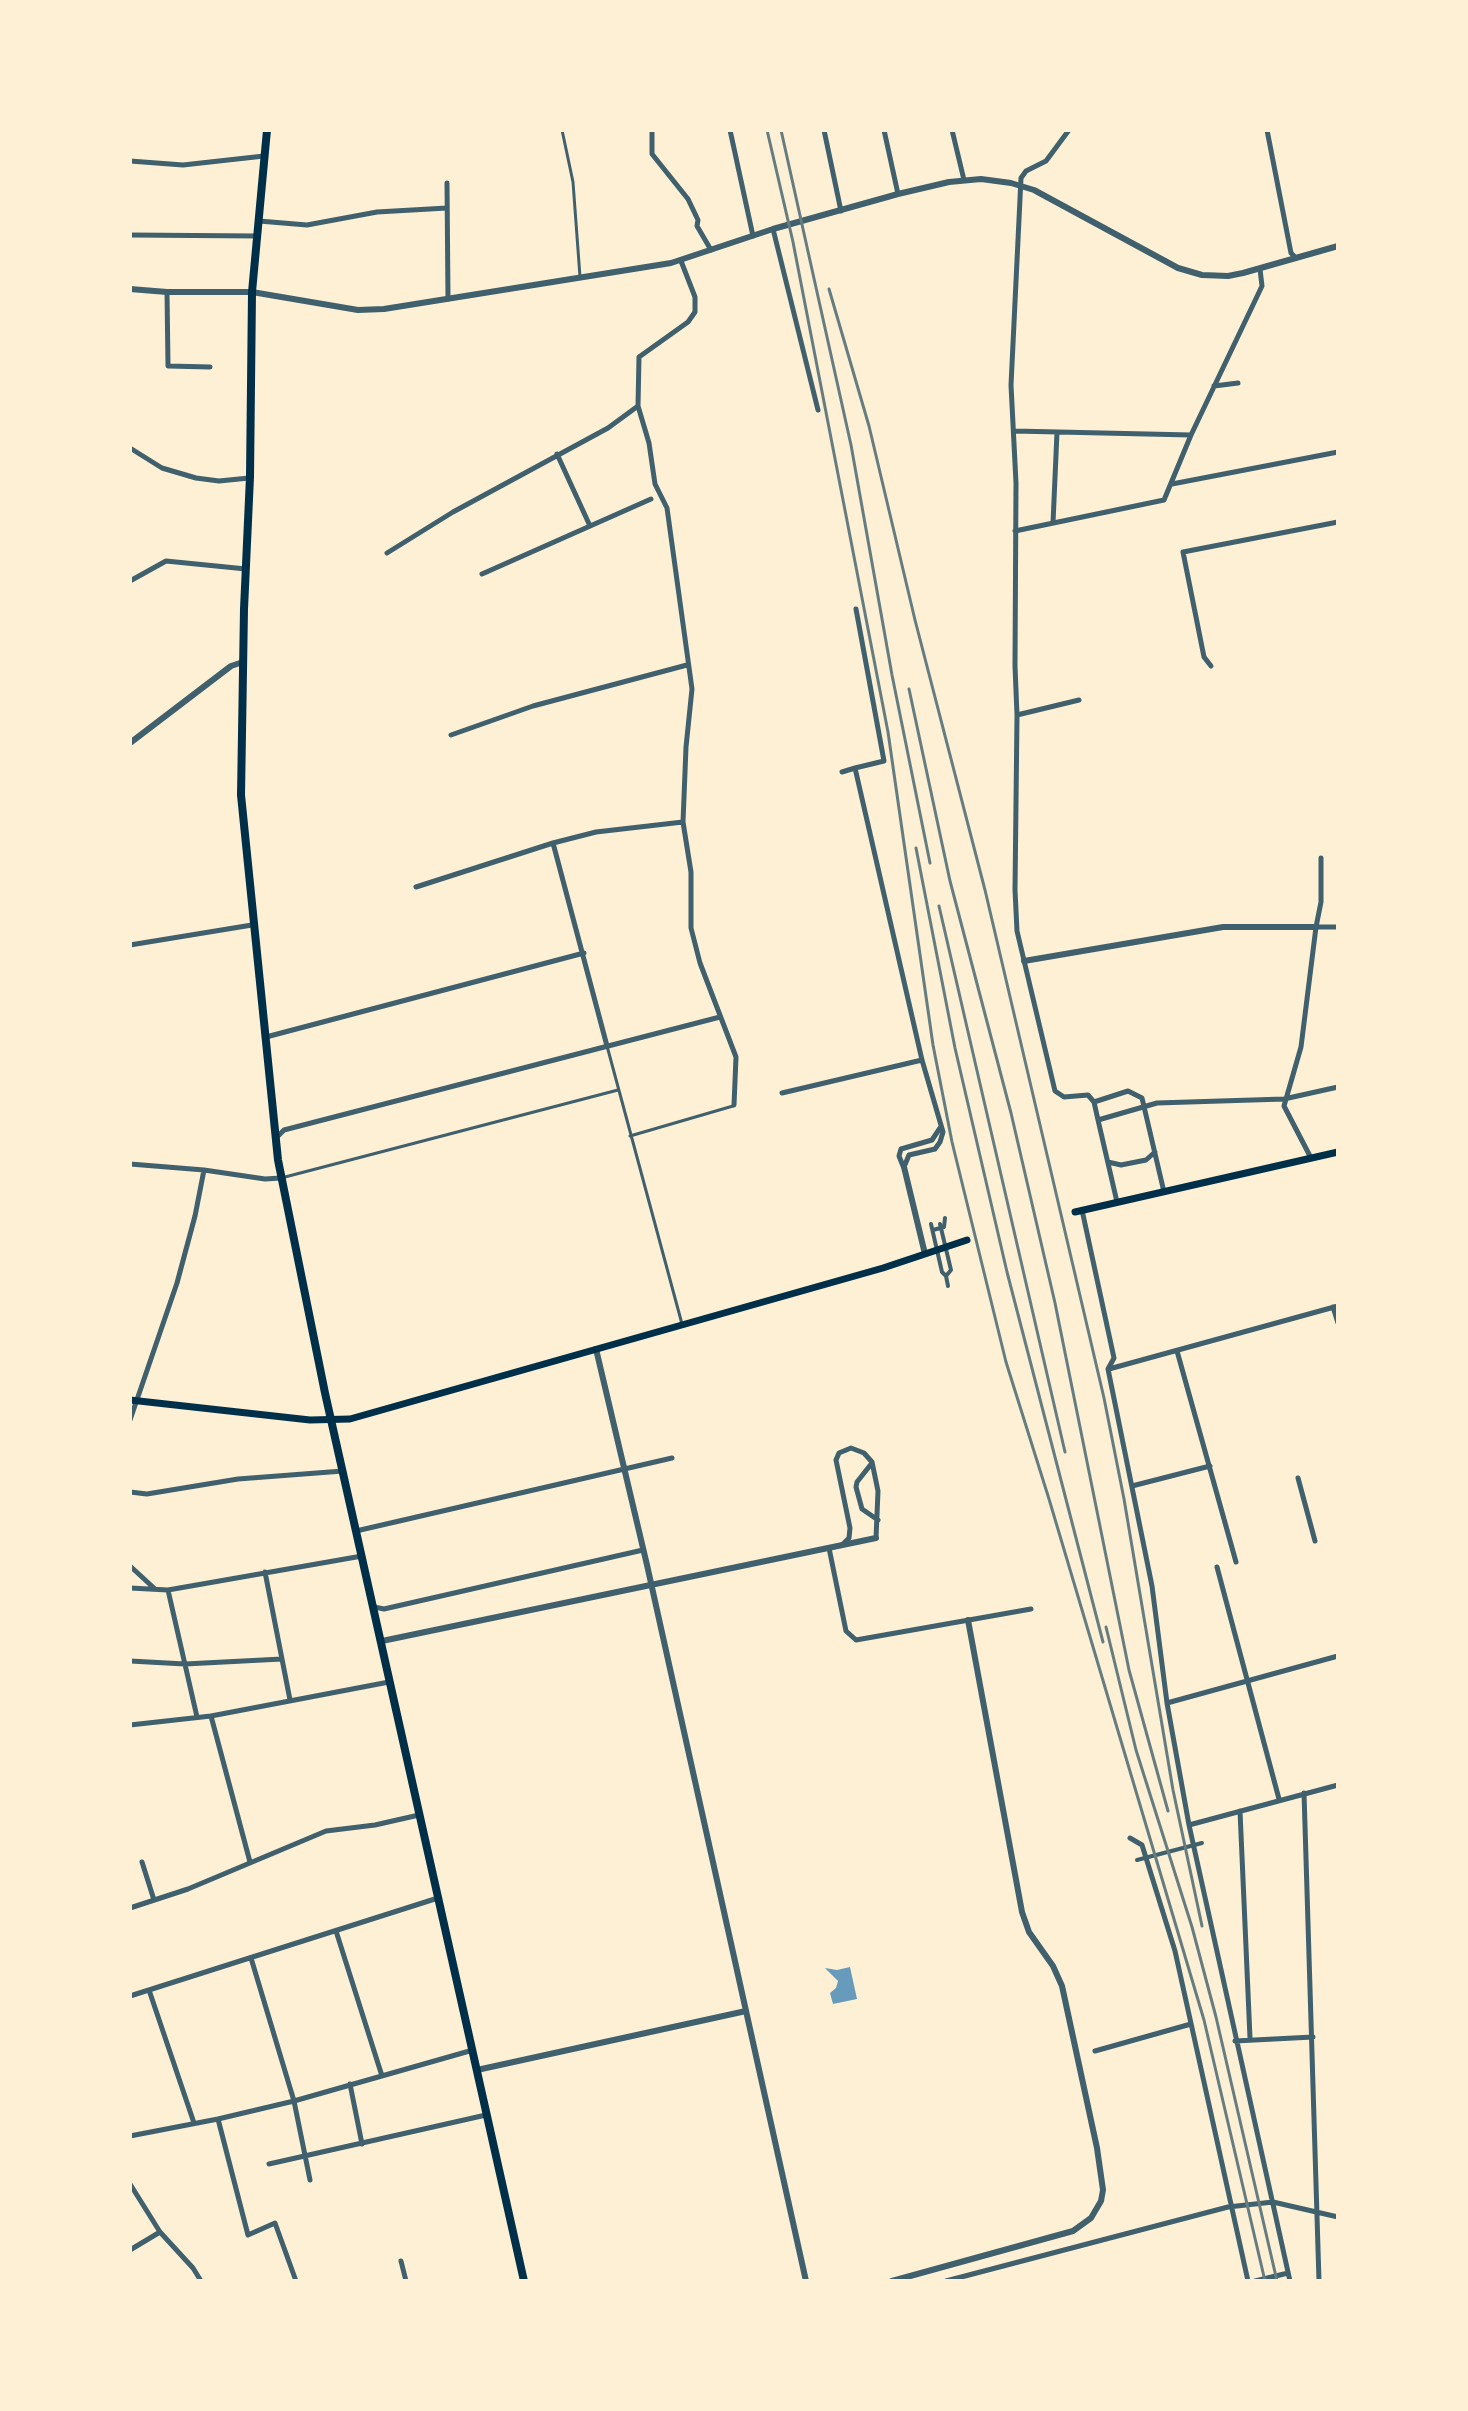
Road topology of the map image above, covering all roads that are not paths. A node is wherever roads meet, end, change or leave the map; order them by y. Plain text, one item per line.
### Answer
1 (267, 130) edge
2 (562, 130) edge
3 (652, 130) edge
4 (730, 130) edge
5 (824, 130) edge
6 (884, 130) edge
7 (952, 130) edge
8 (1069, 130) edge
9 (1267, 130) edge
10 (264, 156) junction
11 (130, 161) edge
12 (964, 180) junction
13 (447, 183) dead end
14 (1020, 185) junction
15 (898, 194) junction
16 (447, 208) junction
17 (841, 211) junction
18 (259, 221) junction
19 (773, 229) junction
20 (130, 235) edge
21 (257, 236) junction
22 (753, 236) junction
23 (1337, 249) edge
24 (711, 251) junction
25 (1296, 258) junction
26 (681, 261) junction
27 (1260, 269) junction
28 (580, 278) junction
29 (130, 289) edge
30 (167, 292) junction
31 (252, 292) junction
32 (448, 299) junction
33 (210, 367) dead end
34 (1238, 383) dead end
35 (1214, 386) junction
36 (638, 406) junction
37 (818, 410) dead end
38 (1014, 431) junction
39 (1057, 432) junction
40 (1191, 435) junction
41 (130, 448) edge
42 (1338, 452) edge
43 (557, 454) junction
44 (250, 477) junction
45 (1171, 484) junction
46 (651, 499) dead end
47 (1338, 522) edge
48 (1053, 523) junction
49 (590, 526) junction
50 (1015, 531) junction
51 (387, 553) dead end
52 (246, 569) junction
53 (482, 574) dead end
54 (130, 581) edge
55 (856, 609) dead end
56 (243, 662) junction
57 (687, 665) junction
58 (1211, 666) dead end
59 (1079, 700) dead end
60 (1017, 715) junction
61 (451, 735) dead end
62 (130, 743) edge
63 (855, 768) junction
64 (842, 772) dead end
65 (683, 822) junction
66 (553, 843) junction
67 (1321, 858) dead end
68 (416, 887) dead end
69 (252, 925) junction
70 (1316, 927) junction
71 (1338, 927) edge
72 (130, 945) edge
73 (584, 953) junction
74 (1024, 961) junction
75 (720, 1017) junction
76 (265, 1037) junction
77 (607, 1046) junction
78 (922, 1060) junction
79 (1338, 1087) edge
80 (618, 1090) junction
81 (782, 1093) dead end
82 (1284, 1099) junction
83 (1094, 1102) junction
84 (734, 1105) joint
85 (1146, 1106) junction
86 (1098, 1120) junction
87 (940, 1127) junction
88 (630, 1136) junction
89 (276, 1138) junction
90 (1155, 1152) junction
91 (1337, 1155) edge
92 (1311, 1158) junction
93 (1108, 1162) junction
94 (130, 1164) edge
95 (904, 1167) junction
96 (204, 1170) junction
97 (281, 1178) junction
98 (1164, 1192) junction
99 (1117, 1202) junction
100 (1078, 1211) joint
101 (945, 1218) dead end
102 (941, 1226) junction
103 (967, 1240) dead end
104 (925, 1254) junction
105 (946, 1276) junction
106 (948, 1286) dead end
107 (1336, 1306) edge
108 (1338, 1323) edge
109 (682, 1324) junction
110 (596, 1349) junction
111 (1177, 1351) junction
112 (1108, 1369) junction
113 (134, 1400) edge
114 (130, 1420) edge
115 (332, 1421) junction
116 (672, 1458) dead end
117 (872, 1462) junction
118 (1210, 1466) junction
119 (624, 1469) junction
120 (343, 1471) junction
121 (1298, 1478) dead end
122 (1132, 1486) junction
123 (130, 1492) edge
124 (878, 1520) junction
125 (356, 1531) junction
126 (876, 1538) joint
127 (1315, 1541) dead end
128 (841, 1545) junction
129 (829, 1548) junction
130 (643, 1550) junction
131 (362, 1556) junction
132 (1236, 1562) dead end
133 (130, 1566) edge
134 (1217, 1567) dead end
135 (265, 1572) junction
136 (651, 1584) junction
137 (130, 1588) edge
138 (155, 1589) junction
139 (168, 1590) junction
140 (374, 1607) junction
141 (1031, 1609) dead end
142 (968, 1620) junction
143 (382, 1641) junction
144 (1338, 1656) edge
145 (282, 1659) junction
146 (130, 1661) edge
147 (185, 1664) junction
148 (1248, 1680) junction
149 (391, 1682) junction
150 (290, 1700) junction
151 (1167, 1703) junction
152 (211, 1716) junction
153 (197, 1717) junction
154 (130, 1725) edge
155 (1338, 1785) edge
156 (1304, 1793) junction
157 (1279, 1799) junction
158 (1240, 1811) junction
159 (420, 1815) junction
160 (1189, 1825) junction
161 (1130, 1838) dead end
162 (1202, 1843) dead end
163 (1137, 1860) dead end
164 (142, 1862) dead end
165 (251, 1862) junction
166 (439, 1897) junction
167 (154, 1900) junction
168 (130, 1908) edge
169 (336, 1931) junction
170 (251, 1958) junction
171 (149, 1990) junction
172 (130, 1996) edge
173 (746, 2011) junction
174 (1191, 2024) junction
175 (1313, 2037) junction
176 (1250, 2038) junction
177 (1235, 2041) junction
178 (473, 2050) junction
179 (1095, 2051) dead end
180 (477, 2070) junction
181 (382, 2076) junction
182 (350, 2084) junction
183 (294, 2101) junction
184 (487, 2115) junction
185 (218, 2119) junction
186 (194, 2123) junction
187 (130, 2136) edge
188 (362, 2144) junction
189 (305, 2155) junction
190 (269, 2164) dead end
191 (310, 2180) dead end
192 (130, 2184) edge
193 (1273, 2202) junction
194 (1232, 2208) junction
195 (1319, 2212) junction
196 (1338, 2217) edge
197 (160, 2232) junction
198 (130, 2250) edge
199 (401, 2261) dead end
200 (1288, 2273) junction
201 (521, 2280) edge
202 (201, 2281) edge
203 (296, 2281) edge
204 (406, 2281) edge
205 (806, 2281) edge
206 (892, 2281) edge
207 (946, 2281) edge
208 (1248, 2281) edge
209 (1255, 2281) edge
210 (1290, 2281) edge
211 (1319, 2281) edge

1 - 10 main road
2 - 28 lane
3 - 24 street
4 - 22 street
5 - 17 street
6 - 15 street
7 - 12 street
8 - 14 street
9 - 25 street
10 - 11 street
10 - 18 main road
12 - 14 street
12 - 15 street
13 - 16 street
14 - 27 street
14 - 38 street
15 - 17 street
16 - 18 street
16 - 32 street
17 - 19 street
18 - 21 main road
19 - 22 street
19 - 37 street
20 - 21 street
21 - 31 main road
22 - 24 street
23 - 25 street
24 - 26 street
25 - 27 street
26 - 28 street
26 - 36 street
27 - 35 street
28 - 32 street
29 - 30 street
30 - 31 street
30 - 33 street
31 - 32 street
31 - 44 main road
34 - 35 street
35 - 40 street
36 - 43 street
36 - 57 street
38 - 39 street
38 - 50 street
39 - 40 street
39 - 48 street
40 - 45 street
41 - 44 street
42 - 45 street
43 - 49 street
43 - 51 street
44 - 52 main road
45 - 48 street
46 - 49 street
47 - 58 street
48 - 50 street
49 - 53 street
50 - 60 street
52 - 54 street
52 - 56 main road
55 - 63 street
56 - 62 street
56 - 69 main road
57 - 61 street
57 - 65 street
59 - 60 street
60 - 74 street
63 - 64 street
63 - 78 street
65 - 66 street
65 - 75 street
66 - 68 street
66 - 73 street
67 - 70 street
69 - 72 street
69 - 76 main road
70 - 71 street
70 - 74 street
70 - 82 street
73 - 76 street
73 - 77 street
74 - 83 street
75 - 77 street
75 - 84 street
76 - 89 main road
77 - 80 lane
77 - 89 street
78 - 81 street
78 - 87 street
79 - 82 street
80 - 88 lane
80 - 97 lane
82 - 85 street
82 - 92 street
83 - 85 street
83 - 86 street
84 - 88 lane
85 - 86 street
85 - 90 street
86 - 93 street
87 - 95 street
87 - 95 street
88 - 109 lane
89 - 97 main road
90 - 93 street
90 - 98 street
91 - 92 main road
92 - 98 main road
93 - 99 street
94 - 96 street
95 - 104 street
96 - 97 street
96 - 113 street
97 - 115 main road
98 - 99 main road
99 - 100 main road
100 - 112 street
101 - 102 street
102 - 105 street
102 - 105 street
103 - 104 main road
104 - 109 main road
105 - 106 street
107 - 108 street
107 - 111 street
109 - 110 main road
110 - 115 main road
110 - 119 street
111 - 112 street
111 - 118 street
112 - 122 street
113 - 114 street
113 - 115 main road
115 - 120 main road
116 - 119 street
117 - 124 street
117 - 124 street
117 - 128 street
118 - 122 street
118 - 132 street
119 - 125 street
119 - 130 street
120 - 123 street
120 - 125 main road
121 - 127 street
122 - 151 street
124 - 126 street
125 - 131 main road
126 - 128 street
128 - 129 street
129 - 136 street
129 - 142 street
130 - 136 street
130 - 140 street
131 - 135 street
131 - 140 main road
133 - 138 street
134 - 148 street
135 - 139 street
135 - 145 street
136 - 143 street
136 - 173 street
137 - 138 street
138 - 139 street
139 - 147 street
140 - 143 main road
141 - 142 street
142 - 206 street
143 - 149 main road
144 - 148 street
145 - 147 street
145 - 150 street
146 - 147 street
147 - 153 street
148 - 151 street
148 - 157 street
149 - 150 street
149 - 159 main road
150 - 152 street
151 - 160 street
152 - 153 street
152 - 165 street
153 - 154 street
155 - 156 street
156 - 157 street
156 - 175 street
157 - 158 street
158 - 160 street
158 - 176 street
159 - 165 street
159 - 166 main road
160 - 177 street
161 - 174 street
162 - 163 street
164 - 167 street
165 - 167 street
166 - 169 street
166 - 178 main road
167 - 168 street
169 - 170 street
169 - 181 street
170 - 171 street
170 - 183 street
171 - 172 street
171 - 186 street
173 - 180 street
173 - 205 street
174 - 179 street
174 - 194 street
175 - 176 street
175 - 195 street
176 - 177 street
177 - 193 street
178 - 180 main road
178 - 181 street
180 - 184 main road
181 - 182 street
182 - 183 street
182 - 188 street
183 - 185 street
183 - 189 street
184 - 188 street
184 - 201 main road
185 - 186 street
185 - 203 street
186 - 187 street
188 - 189 street
189 - 190 street
189 - 191 street
192 - 197 street
193 - 194 street
193 - 195 street
193 - 200 street
194 - 207 street
194 - 208 street
195 - 196 street
195 - 211 street
197 - 198 street
197 - 202 street
199 - 204 street
200 - 209 street
200 - 210 street

